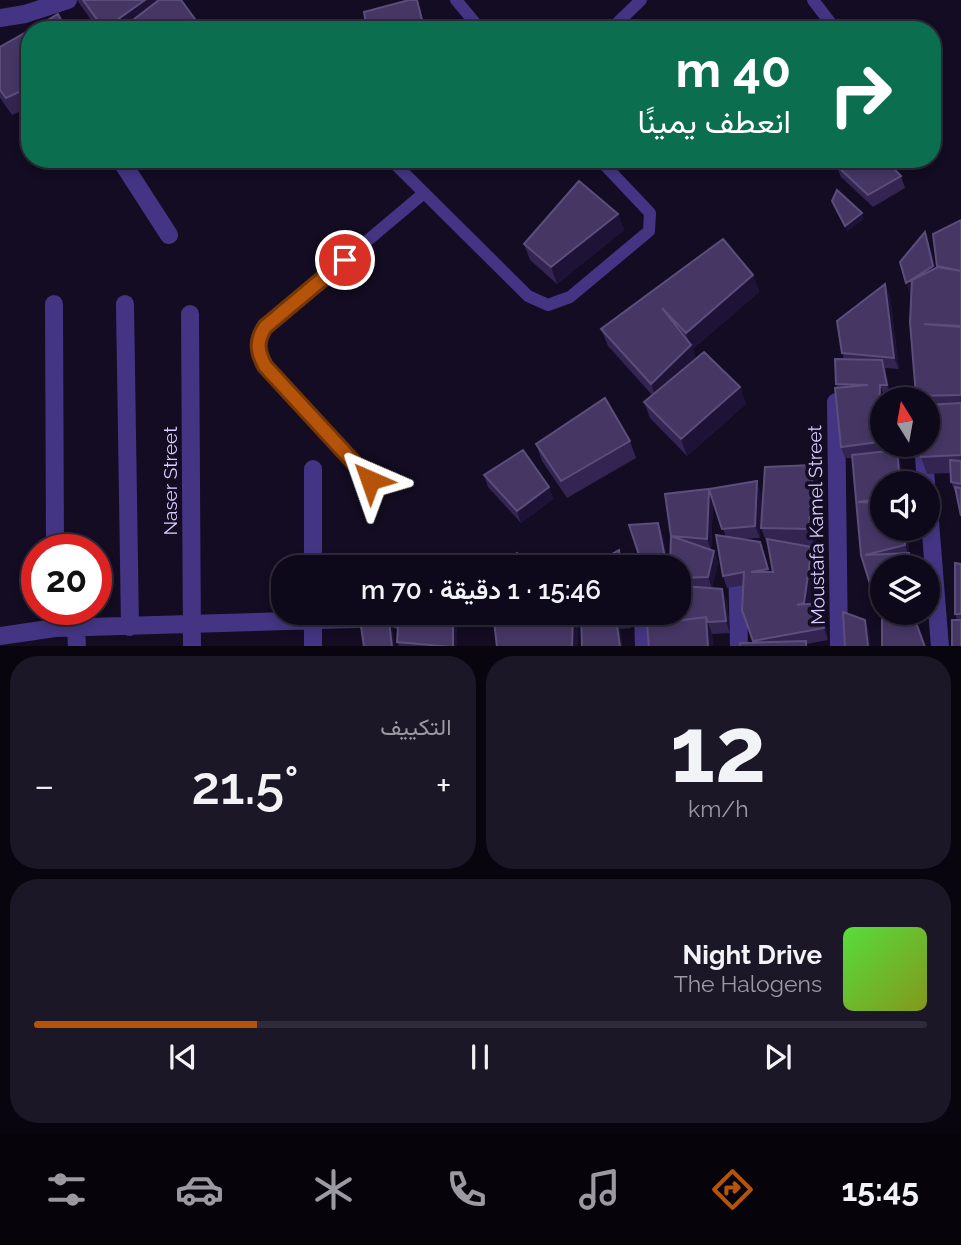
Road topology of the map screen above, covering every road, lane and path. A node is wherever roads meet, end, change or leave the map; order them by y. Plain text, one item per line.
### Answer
1 (68, 0) edge
2 (456, 0) edge
3 (641, 0) edge
4 (813, 0) edge
5 (25, 14) junction
6 (0, 18) edge
7 (29, 21) edge
8 (474, 21) edge
9 (619, 21) edge
10 (829, 21) edge
11 (126, 168) edge
12 (399, 168) edge
13 (608, 168) edge
14 (424, 193) junction
15 (169, 234) dead end
16 (54, 304) dead end
17 (125, 304) dead end
18 (190, 314) dead end
19 (836, 402) edge
20 (313, 468) dead end
21 (370, 480) dead end
22 (55, 534) edge
23 (736, 537) edge
24 (932, 541) edge
25 (313, 555) edge
26 (271, 620) edge
27 (191, 625) junction
28 (313, 625) edge
29 (410, 625) edge
30 (643, 625) edge
31 (130, 626) junction
32 (55, 628) joint
33 (76, 628) junction
34 (0, 636) edge
35 (77, 646) edge
36 (191, 646) edge
37 (313, 646) edge
38 (419, 646) edge
39 (644, 646) edge
40 (739, 646) edge
41 (839, 646) edge
42 (940, 646) edge

1 - 5 street
2 - 8 lane
3 - 9 lane
4 - 10 lane
5 - 6 street
5 - 7 street
11 - 15 street
12 - 14 lane
13 - 14 lane
14 - 21 lane
16 - 22 street
17 - 31 street
18 - 27 street, Naser Street
19 - 41 street, Moustafa Kamel Street
20 - 25 street
23 - 40 street
24 - 42 street
26 - 27 street
27 - 31 street
27 - 36 street, Naser Street
28 - 37 street
29 - 38 street
30 - 39 street
31 - 33 street
32 - 33 street
32 - 34 street
33 - 35 street

